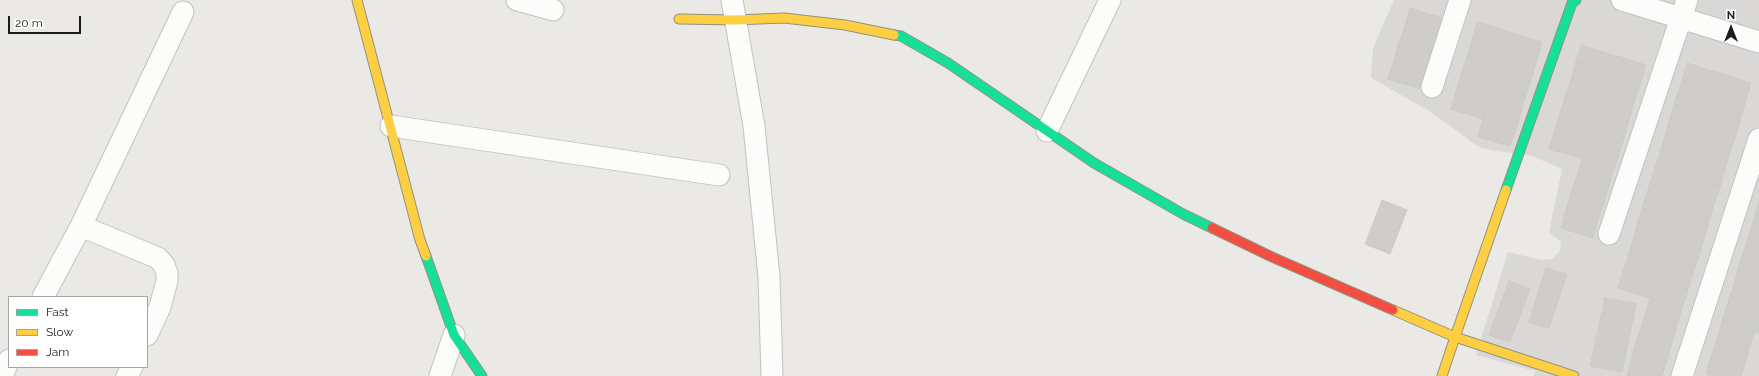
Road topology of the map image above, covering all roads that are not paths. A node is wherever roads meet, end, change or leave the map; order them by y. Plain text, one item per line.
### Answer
1 (357, 0) edge
2 (517, 0) edge
3 (732, 0) edge
4 (1110, 0) edge
5 (1460, 0) edge
6 (1622, 0) edge
7 (1573, 1) edge
8 (1684, 9) edge
9 (553, 10) dead end
10 (183, 12) dead end
11 (679, 19) dead end
12 (735, 20) junction
13 (1759, 42) edge
14 (1432, 87) dead end
15 (391, 126) junction
16 (1046, 131) junction
17 (1759, 139) edge
18 (719, 176) dead end
19 (81, 226) junction
20 (1609, 234) dead end
21 (44, 296) edge
22 (148, 333) edge
23 (454, 335) junction
24 (1454, 337) junction
25 (8, 362) edge
26 (2, 376) edge
27 (440, 376) edge
28 (482, 376) edge
29 (772, 376) edge
30 (1442, 376) edge
31 (1574, 376) edge
32 (1682, 376) edge

1 - 15 street
2 - 9 street
3 - 12 street
4 - 16 street
5 - 14 street
6 - 8 street
7 - 24 street
8 - 13 street
8 - 20 street
10 - 19 street
11 - 12 street
12 - 16 street
12 - 29 street
15 - 18 street
15 - 23 street
16 - 24 street
17 - 32 street
19 - 21 street
19 - 22 street
23 - 27 street
23 - 28 street
24 - 30 street
24 - 31 street
25 - 26 street

